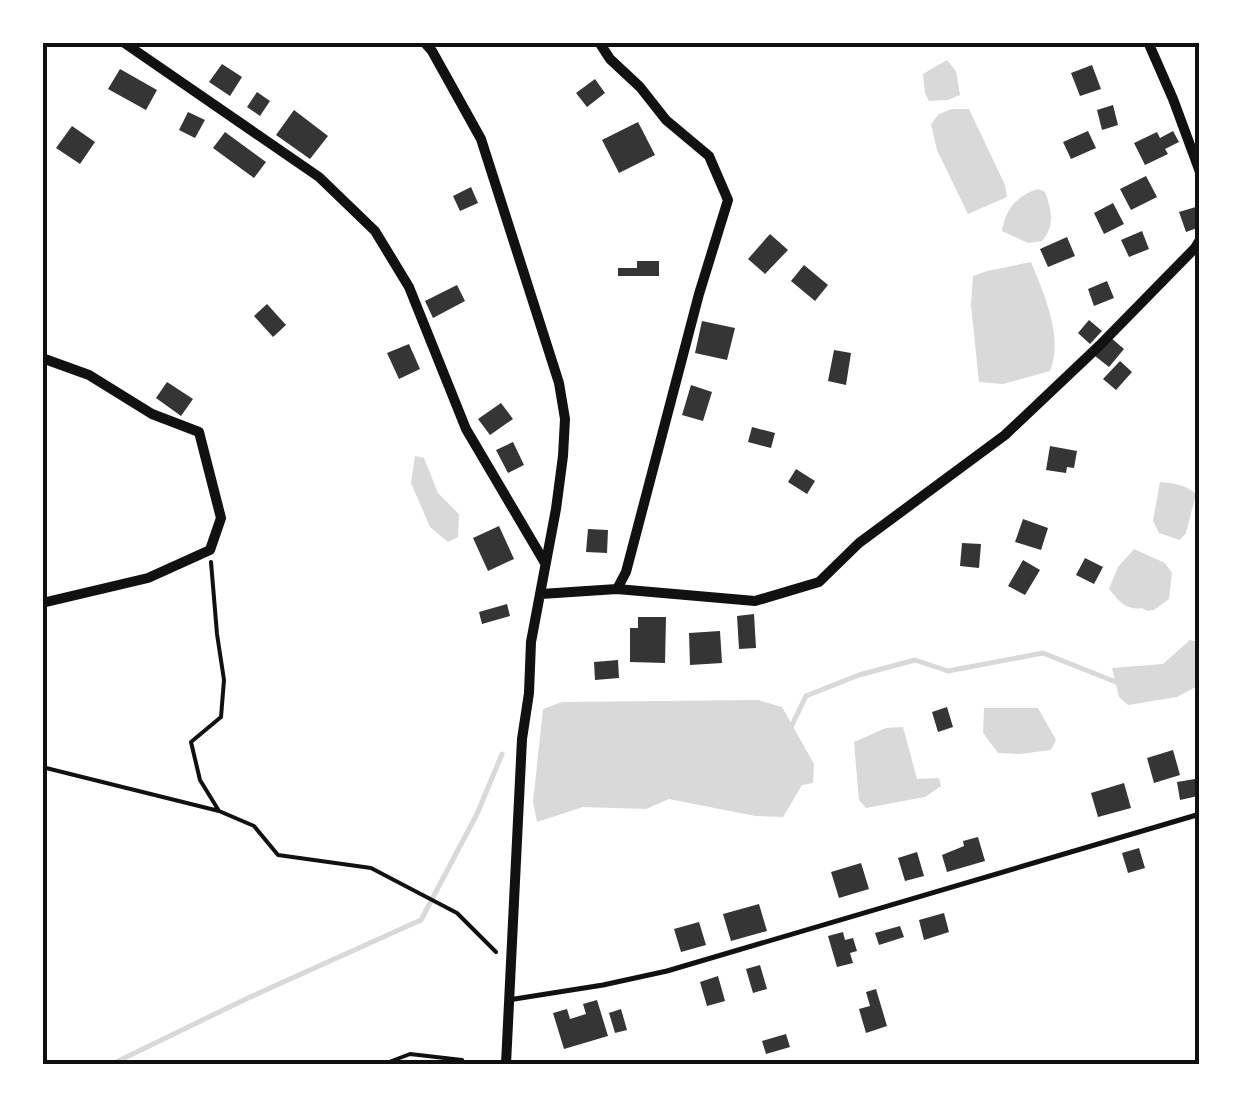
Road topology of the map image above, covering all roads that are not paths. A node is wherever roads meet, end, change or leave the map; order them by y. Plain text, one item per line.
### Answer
1 (123, 42) edge
2 (424, 42) edge
3 (599, 42) edge
4 (1148, 42) edge
5 (1200, 172) edge
6 (1200, 240) edge
7 (42, 358) edge
8 (545, 564) junction
9 (617, 588) junction
10 (541, 594) junction
11 (42, 604) edge
12 (1200, 814) edge
13 (508, 1000) junction
14 (506, 1064) edge

1 - 8 street
2 - 8 street
3 - 9 street
4 - 5 street
6 - 9 street
7 - 11 street
8 - 10 street
9 - 10 street
10 - 13 street
12 - 13 lane
13 - 14 street

